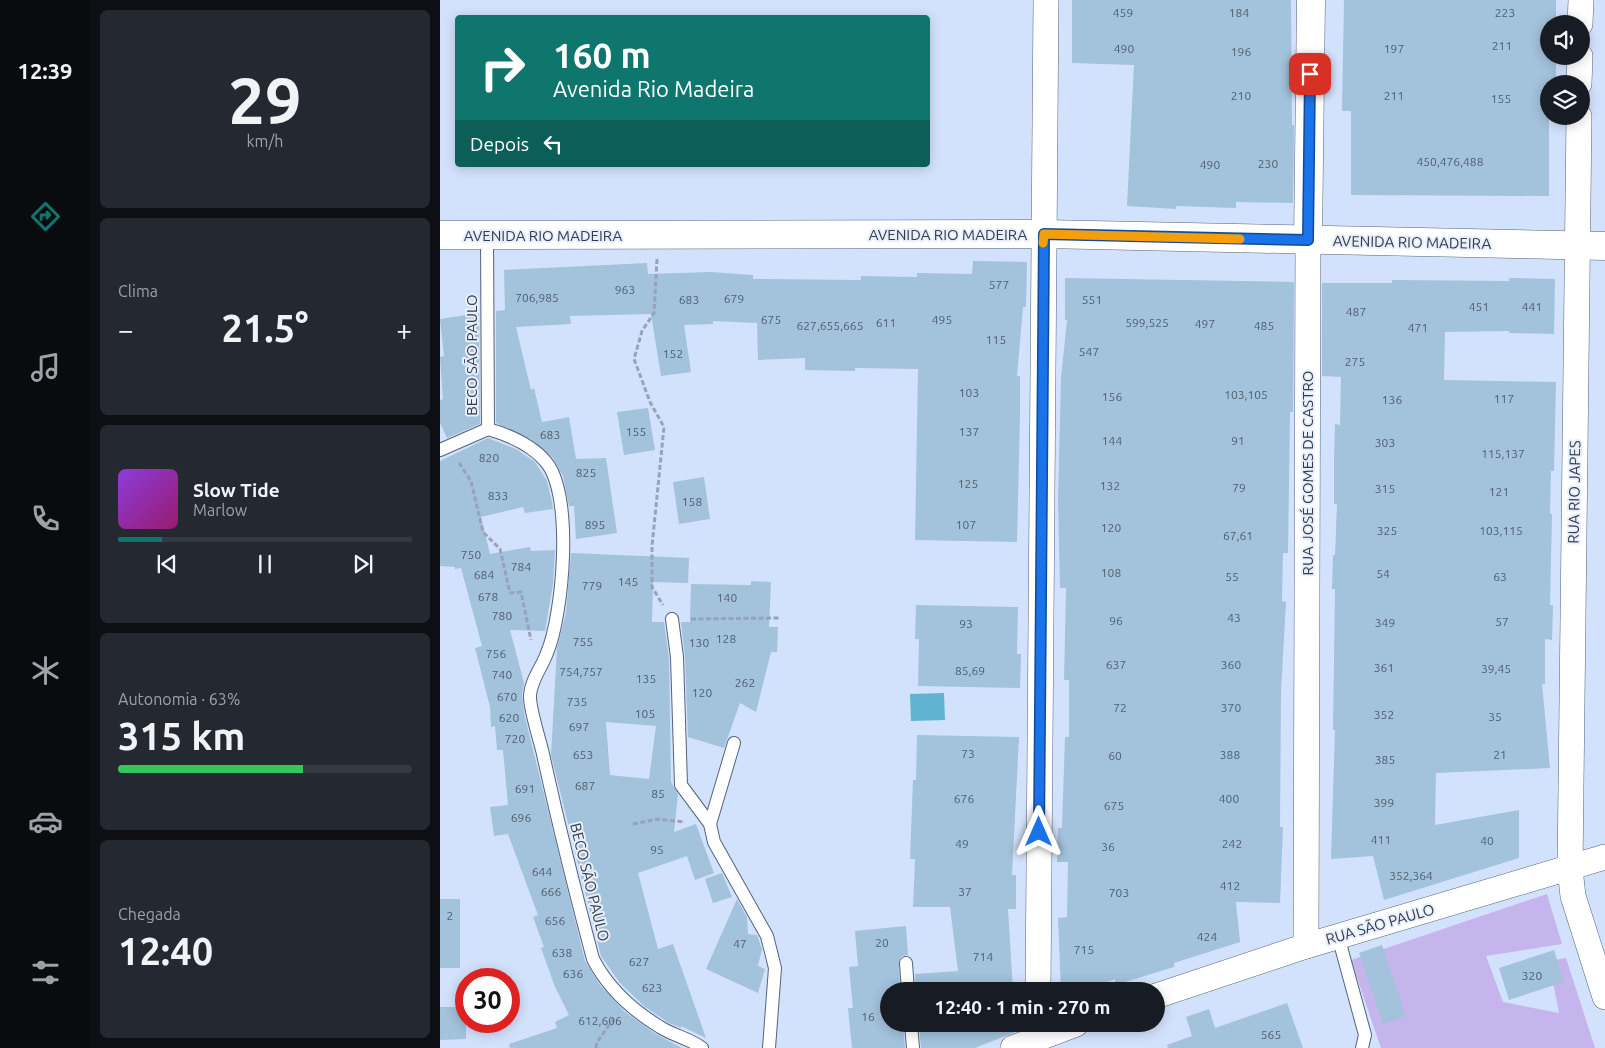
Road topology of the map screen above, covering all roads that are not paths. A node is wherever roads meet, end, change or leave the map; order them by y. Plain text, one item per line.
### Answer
1 (1046, 0) edge
2 (1311, 0) edge
3 (1581, 0) edge
4 (1580, 15) edge
5 (1579, 125) edge
6 (440, 234) edge
7 (1044, 234) junction
8 (487, 235) junction
9 (1308, 240) junction
10 (1577, 245) junction
11 (1605, 246) edge
12 (488, 429) junction
13 (443, 448) edge
14 (672, 619) road end
15 (734, 743) dead end
16 (710, 824) junction
17 (1605, 857) edge
18 (1570, 869) junction
19 (1338, 936) junction
20 (1306, 946) junction
21 (906, 963) dead end
22 (907, 982) edge
23 (1038, 982) edge
24 (1165, 993) edge
25 (1605, 997) edge
26 (912, 1032) edge
27 (1034, 1032) edge
28 (702, 1048) edge
29 (769, 1048) edge
30 (913, 1048) edge
31 (1013, 1048) edge
32 (1362, 1048) edge

1 - 7 street
2 - 9 main road, RUA JOSÉ GOMES DE CASTRO
3 - 4 street
5 - 10 street, RUA RIO JAPES
6 - 8 main road, AVENIDA RIO MADEIRA
7 - 8 main road, AVENIDA RIO MADEIRA
7 - 9 main road, AVENIDA RIO MADEIRA
7 - 23 street
8 - 12 lane, BECO SÃO PAULO
9 - 10 main road, AVENIDA RIO MADEIRA
9 - 20 street, RUA JOSÉ GOMES DE CASTRO
10 - 11 main road, AVENIDA RIO MADEIRA
10 - 18 street, RUA RIO JAPES
12 - 13 lane
12 - 28 lane, BECO SÃO PAULO
14 - 16 lane
15 - 16 lane
16 - 29 lane
17 - 18 street, RUA SÃO PAULO
18 - 19 street, RUA SÃO PAULO
18 - 25 street, RUA RIO JAPES
19 - 20 street, RUA SÃO PAULO
19 - 32 lane
20 - 24 street, RUA SÃO PAULO
21 - 22 lane
26 - 30 lane
27 - 31 street

